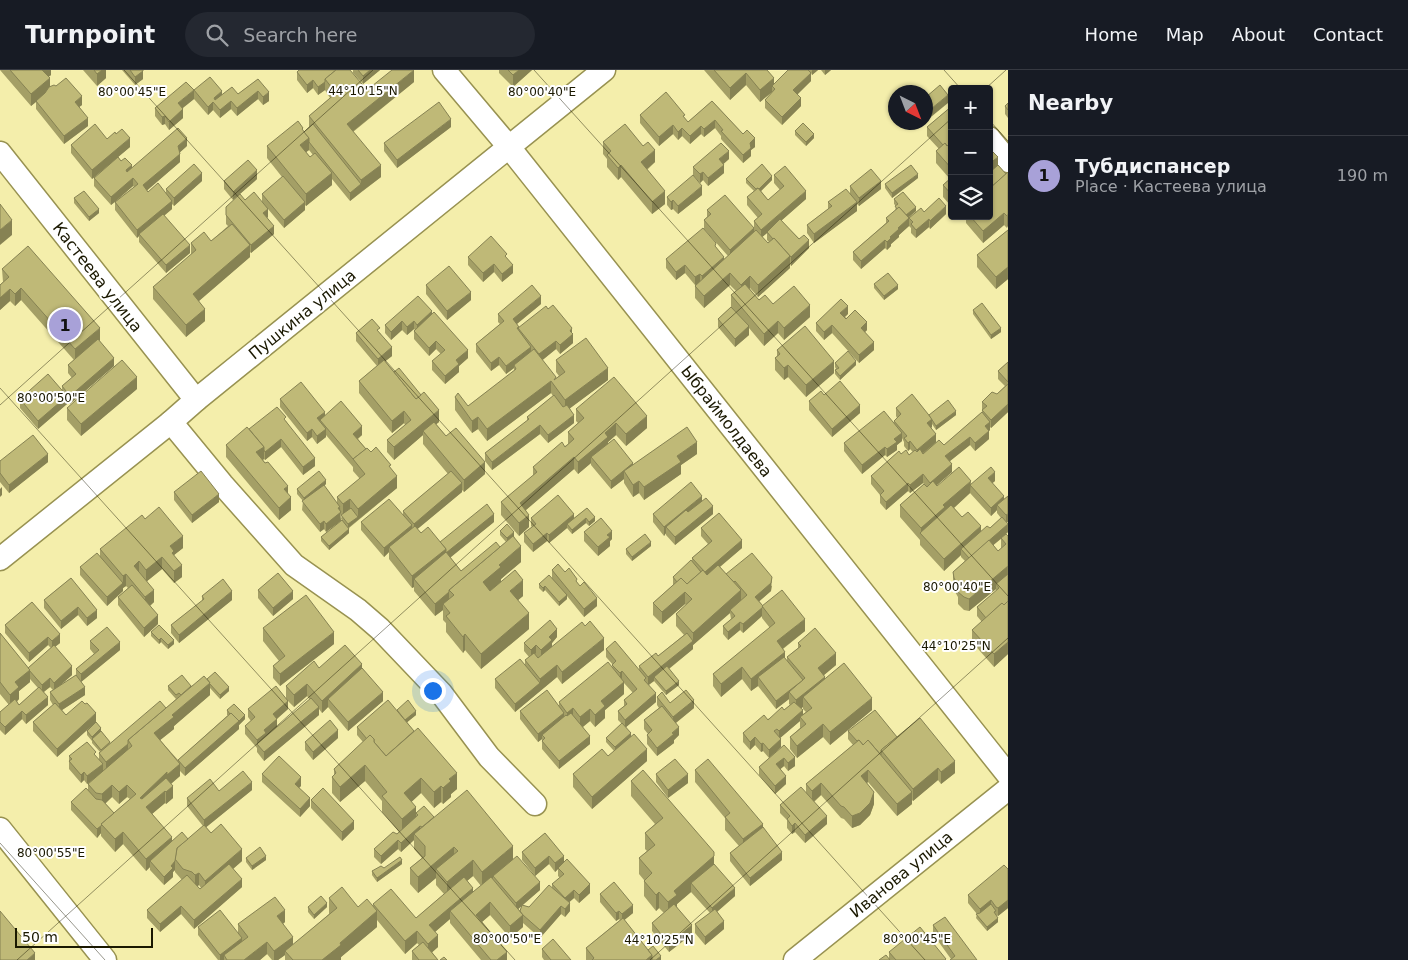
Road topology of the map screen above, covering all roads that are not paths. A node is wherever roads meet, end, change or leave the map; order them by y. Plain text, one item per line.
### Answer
1 (444, 70) edge
2 (604, 70) edge
3 (993, 143) edge
4 (509, 147) junction
5 (0, 153) edge
6 (1008, 160) edge
7 (196, 400) junction
8 (171, 422) junction
9 (0, 559) edge
10 (1008, 775) edge
11 (1008, 789) edge
12 (535, 804) dead end
13 (0, 829) edge
14 (105, 960) edge
15 (794, 960) edge

1 - 4 street, Ыбраймолдаева
2 - 4 street, Пушкина улица
3 - 6 street
4 - 7 street, Пушкина улица
4 - 10 street, Ыбраймолдаева
5 - 7 street, Кастеева улица
7 - 8 street, Пушкина улица
8 - 9 street, Пушкина улица
8 - 12 street
11 - 15 street, Иванова улица
13 - 14 street

